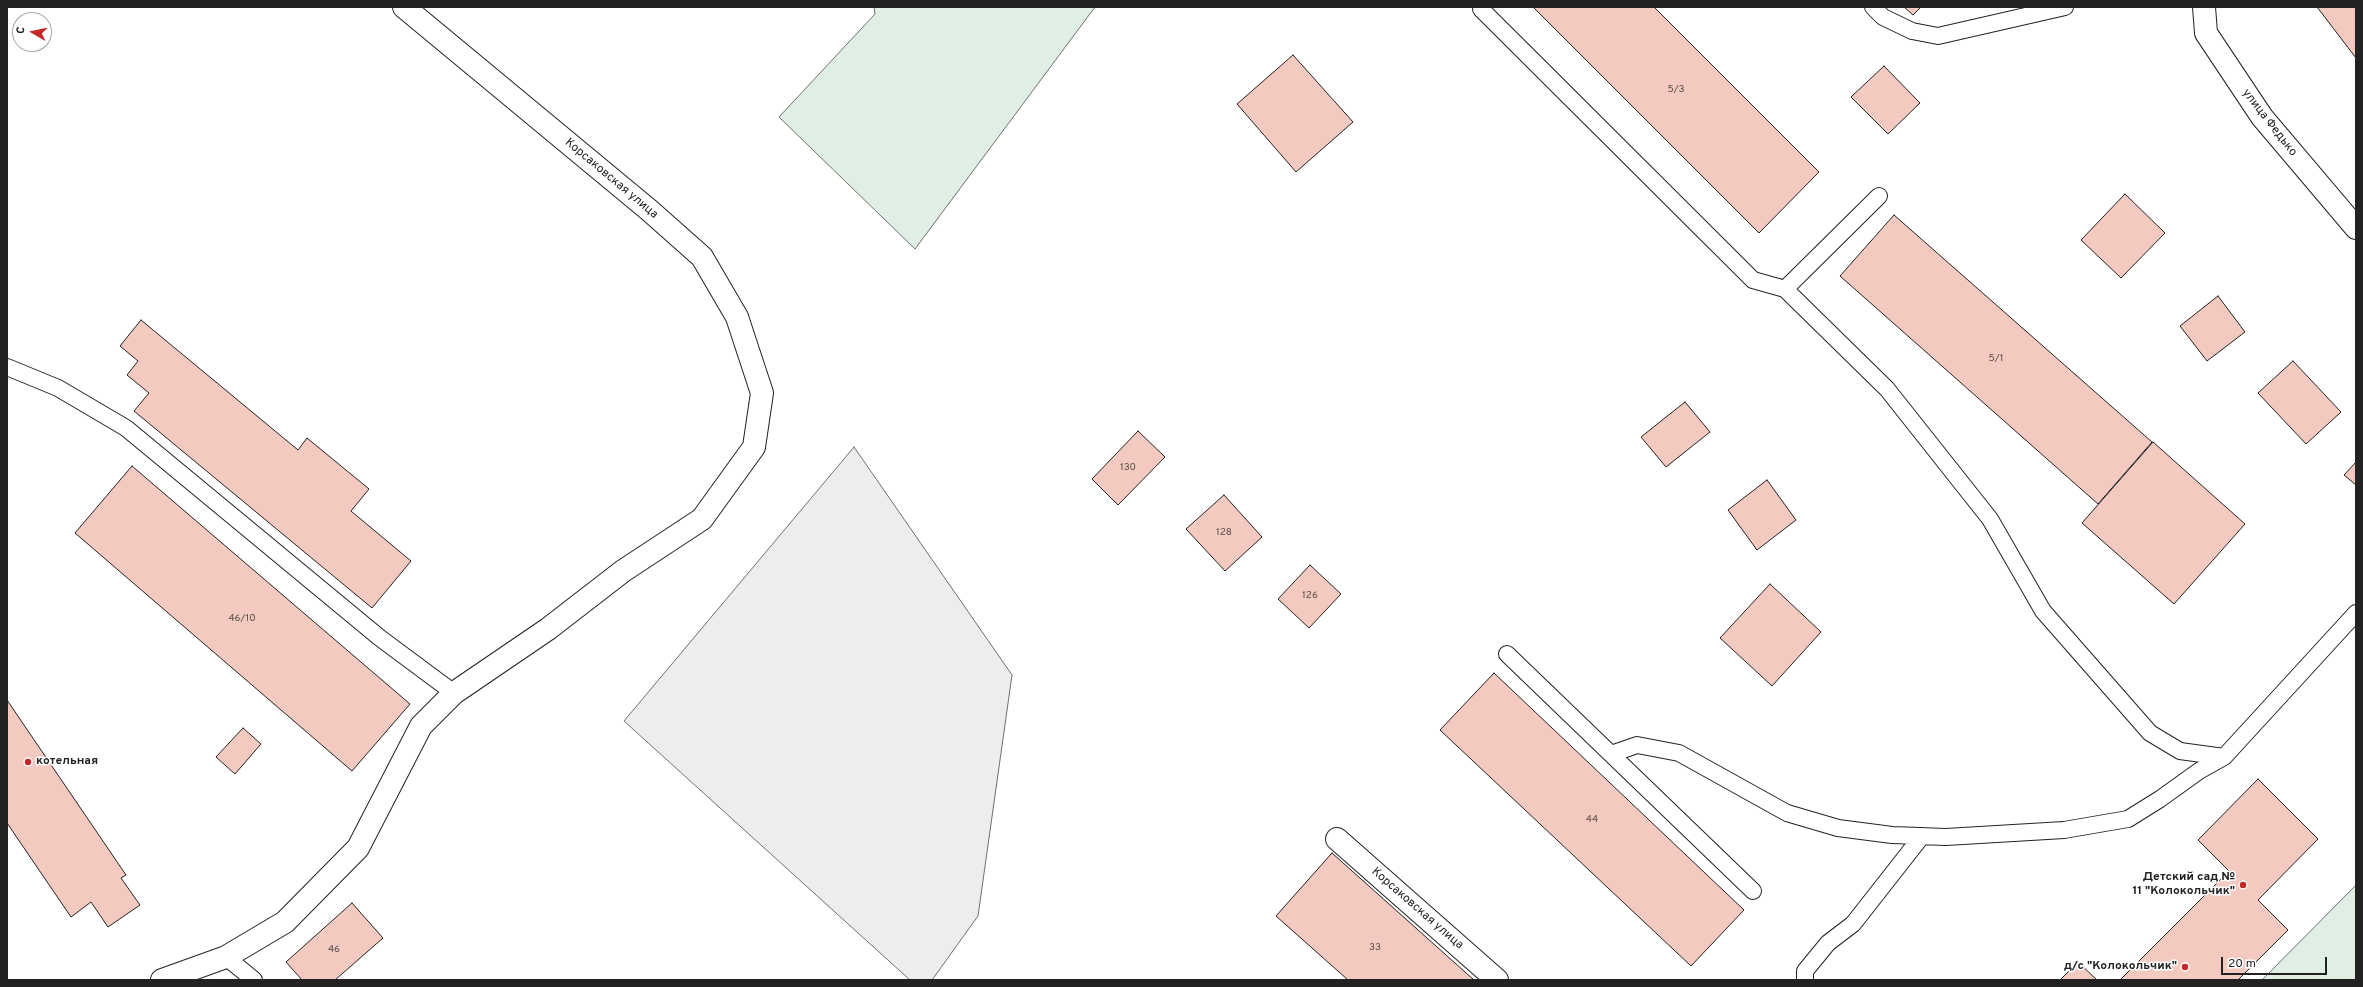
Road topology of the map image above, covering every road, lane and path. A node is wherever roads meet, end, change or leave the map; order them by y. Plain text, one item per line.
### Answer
1 (404, 7) edge
2 (1873, 7) edge
3 (2065, 7) edge
4 (2204, 7) edge
5 (1481, 9) dead end
6 (1879, 196) dead end
7 (2356, 228) edge
8 (1785, 289) junction
9 (7, 367) edge
10 (2356, 613) edge
11 (1507, 654) dead end
12 (454, 693) junction
13 (1612, 754) junction
14 (2224, 757) junction
15 (1922, 836) junction
16 (1337, 839) dead end
17 (1753, 890) dead end
18 (226, 957) junction
19 (162, 980) edge
20 (254, 980) edge
21 (1497, 980) edge
22 (1805, 980) edge

1 - 12 street, Корсаковская улица
2 - 3 lane
4 - 7 street, улица Федько
5 - 8 lane
6 - 8 lane
8 - 14 lane
9 - 12 lane
10 - 14 lane
11 - 13 lane
12 - 18 street
13 - 15 lane
13 - 17 lane
14 - 15 lane
15 - 22 lane
16 - 21 street, Корсаковская улица
18 - 19 street
18 - 20 lane

